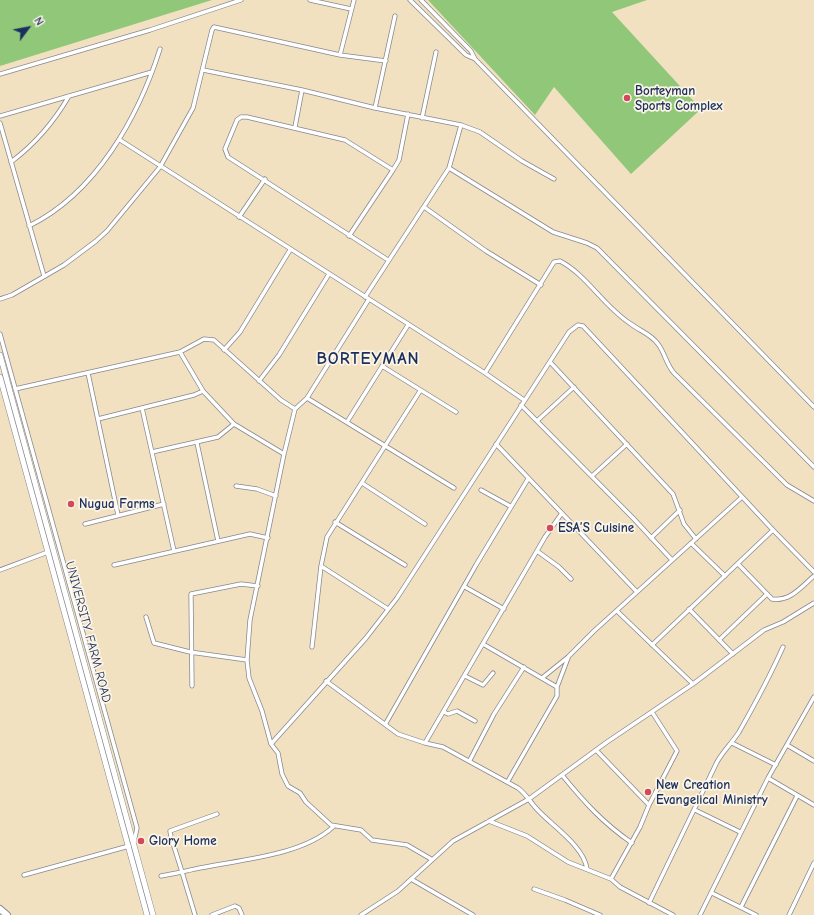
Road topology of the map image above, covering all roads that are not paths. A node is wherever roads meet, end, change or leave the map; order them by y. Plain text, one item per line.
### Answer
1 (241, 0) edge
2 (310, 0) edge
3 (354, 0) edge
4 (410, 0) edge
5 (421, 0) edge
6 (351, 10) junction
7 (396, 16) dead end
8 (160, 49) dead end
9 (436, 52) dead end
10 (340, 55) junction
11 (475, 59) junction
12 (386, 61) junction
13 (202, 70) junction
14 (152, 72) junction
15 (0, 74) edge
16 (302, 90) junction
17 (68, 96) junction
18 (375, 108) junction
19 (408, 114) junction
20 (0, 116) edge
21 (422, 118) junction
22 (0, 122) edge
23 (461, 125) junction
24 (295, 127) junction
25 (120, 140) junction
26 (11, 162) junction
27 (160, 167) junction
28 (449, 168) junction
29 (393, 170) junction
30 (265, 179) junction
31 (554, 179) dead end
32 (424, 207) junction
33 (239, 217) junction
34 (29, 226) junction
35 (349, 236) junction
36 (290, 250) junction
37 (388, 260) junction
38 (329, 274) junction
39 (44, 276) junction
40 (541, 285) junction
41 (367, 298) junction
42 (0, 299) edge
43 (408, 325) junction
44 (0, 334) edge
45 (224, 350) junction
46 (180, 352) junction
47 (0, 354) edge
48 (550, 362) junction
49 (382, 366) junction
50 (88, 373) junction
51 (484, 373) junction
52 (0, 377) edge
53 (259, 381) junction
54 (574, 387) junction
55 (15, 389) junction
56 (203, 391) junction
57 (420, 391) junction
58 (307, 398) junction
59 (524, 400) junction
60 (521, 405) junction
61 (814, 407) edge
62 (142, 408) junction
63 (295, 409) junction
64 (456, 412) dead end
65 (98, 419) junction
66 (538, 420) junction
67 (347, 422) junction
68 (234, 424) junction
69 (197, 443) junction
70 (496, 444) junction
71 (627, 444) junction
72 (384, 445) junction
73 (152, 452) junction
74 (284, 454) junction
75 (814, 467) edge
76 (592, 476) junction
77 (528, 479) junction
78 (362, 483) junction
79 (236, 486) dead end
80 (454, 488) dead end
81 (481, 490) dead end
82 (276, 496) junction
83 (742, 497) junction
84 (814, 502) edge
85 (164, 504) junction
86 (510, 506) junction
87 (680, 510) junction
88 (562, 513) junction
89 (118, 515) junction
90 (335, 522) junction
91 (85, 524) dead end
92 (426, 524) dead end
93 (773, 530) junction
94 (268, 538) junction
95 (650, 538) junction
96 (696, 538) junction
97 (218, 540) junction
98 (691, 543) junction
99 (174, 551) junction
100 (537, 551) junction
101 (48, 552) junction
102 (672, 560) junction
103 (738, 564) junction
104 (114, 565) dead end
105 (405, 565) dead end
106 (321, 566) junction
107 (0, 570) edge
108 (814, 572) edge
109 (724, 576) junction
110 (814, 576) edge
111 (571, 579) dead end
112 (258, 586) junction
113 (465, 587) junction
114 (637, 592) junction
115 (767, 594) junction
116 (814, 603) edge
117 (388, 609) junction
118 (504, 609) junction
119 (689, 610) junction
120 (617, 611) junction
121 (146, 617) dead end
122 (719, 640) junction
123 (483, 644) junction
124 (652, 645) junction
125 (312, 647) dead end
126 (783, 647) dead end
127 (190, 652) junction
128 (733, 654) junction
129 (568, 657) junction
130 (247, 660) junction
131 (524, 667) junction
132 (493, 672) dead end
133 (465, 676) junction
134 (542, 678) junction
135 (326, 681) junction
136 (692, 684) junction
137 (192, 686) dead end
138 (557, 687) junction
139 (814, 697) edge
140 (812, 704) edge
141 (444, 712) junction
142 (652, 712) junction
143 (475, 721) dead end
144 (386, 723) junction
145 (425, 743) junction
146 (732, 743) junction
147 (271, 744) junction
148 (787, 746) junction
149 (596, 750) junction
150 (470, 760) junction
151 (814, 761) edge
152 (776, 765) junction
153 (562, 775) junction
154 (768, 778) junction
155 (508, 781) junction
156 (797, 796) junction
157 (814, 798) edge
158 (529, 799) junction
159 (649, 804) junction
160 (813, 804) edge
161 (695, 810) junction
162 (217, 814) dead end
163 (489, 821) junction
164 (333, 827) junction
165 (740, 832) junction
166 (134, 842) junction
167 (632, 843) junction
168 (129, 846) junction
169 (431, 859) junction
170 (814, 863) edge
171 (587, 869) junction
172 (182, 872) junction
173 (24, 875) dead end
174 (161, 876) dead end
175 (411, 879) junction
176 (611, 879) junction
177 (534, 889) dead end
178 (712, 893) junction
179 (649, 903) junction
180 (741, 907) junction
181 (1, 909) edge
182 (7, 915) edge
183 (147, 915) edge
184 (153, 915) edge
185 (195, 915) edge
186 (212, 915) edge
187 (242, 915) edge
188 (361, 915) edge
189 (474, 915) edge
190 (600, 915) edge
191 (673, 915) edge
192 (700, 915) edge
193 (756, 915) edge
194 (789, 915) edge

1 - 15 street
2 - 6 street
3 - 6 street
4 - 11 street
5 - 11 street
6 - 10 street
7 - 12 street
8 - 14 street
9 - 21 street
10 - 12 street
10 - 13 street
11 - 61 street
12 - 18 street
13 - 16 street
13 - 27 street
14 - 17 street
14 - 25 street
16 - 18 street
16 - 24 street
17 - 20 street
17 - 26 street
18 - 19 street
19 - 21 street
19 - 29 street
21 - 23 street
22 - 26 street
23 - 28 street
23 - 31 street
24 - 29 street
24 - 30 street
25 - 27 street
25 - 34 street
26 - 34 street
27 - 33 street
27 - 39 street
28 - 32 street
28 - 75 street
29 - 35 street
30 - 33 street
30 - 35 street
32 - 37 street
32 - 40 street
33 - 36 street
34 - 39 street
35 - 37 street
36 - 38 street
36 - 45 street
37 - 41 street
38 - 41 street
38 - 53 street
39 - 42 street
40 - 51 street
40 - 84 street
41 - 43 street
41 - 58 street
43 - 49 street
43 - 51 street
44 - 55 street
45 - 46 street
45 - 53 street
46 - 50 street
46 - 56 street
47 - 166 street, UNIVERSITY FARM ROAD
48 - 54 street
48 - 59 street
48 - 83 street
49 - 57 street
49 - 67 street
50 - 55 street
50 - 65 street
51 - 59 street
52 - 101 street, UNIVERSITY FARM ROAD
53 - 63 street
54 - 66 street
54 - 71 street
55 - 166 street
56 - 62 street
56 - 68 street
57 - 64 street
57 - 72 street
58 - 63 street
58 - 67 street
59 - 60 street
60 - 66 street
60 - 70 street
62 - 65 street
62 - 73 street
63 - 74 street
65 - 89 street
66 - 76 street
67 - 72 street
68 - 69 street
68 - 74 street
69 - 73 street
69 - 97 street
70 - 77 street
70 - 117 street
71 - 76 street
71 - 87 street
72 - 78 street
72 - 80 street
73 - 85 street
74 - 82 street
76 - 95 street
77 - 86 street
77 - 88 street
78 - 90 street
78 - 92 street
79 - 82 street
81 - 86 street
82 - 94 street
83 - 93 street
83 - 96 street
85 - 89 street
85 - 99 street
86 - 113 street
87 - 95 street
87 - 96 street
88 - 100 street
88 - 114 street
89 - 91 street
90 - 105 street
90 - 106 street
93 - 103 street
93 - 108 street
94 - 97 street
94 - 112 street
95 - 102 street
96 - 98 street
97 - 99 street
98 - 102 street
98 - 109 street
99 - 104 street
100 - 111 street
100 - 118 street
101 - 107 street
101 - 168 street, UNIVERSITY FARM ROAD
102 - 114 street
103 - 109 street
103 - 115 street
106 - 117 street
106 - 125 street
109 - 119 street
110 - 115 street
112 - 127 street
112 - 130 street
113 - 118 street
113 - 144 street
114 - 120 street
115 - 122 street
116 - 128 street
117 - 135 street
118 - 123 street
119 - 122 street
119 - 124 street
120 - 124 street
120 - 129 street
121 - 127 street
122 - 128 street
123 - 131 street
123 - 133 street
124 - 136 street
126 - 146 street
127 - 130 street
127 - 137 street
128 - 136 street
129 - 134 street
129 - 138 street
130 - 147 street
131 - 134 street
131 - 150 street
132 - 133 street
133 - 141 street
134 - 138 street
135 - 144 street
135 - 147 street
136 - 142 street
138 - 155 street
139 - 140 street
140 - 148 street
141 - 143 street
141 - 145 street
142 - 149 street
142 - 159 street
144 - 145 street
145 - 150 street
146 - 152 street
146 - 161 street
147 - 164 street
148 - 151 street
148 - 152 street
149 - 153 street
149 - 159 street
150 - 155 street
152 - 154 street
153 - 158 street
153 - 167 street
154 - 156 street
154 - 165 street
155 - 158 street
156 - 160 street
156 - 180 street
157 - 160 street
158 - 163 street
158 - 171 street
159 - 167 street
161 - 165 street
161 - 179 street
162 - 172 street
163 - 169 street
163 - 171 street
164 - 169 street
164 - 172 street
165 - 178 street
166 - 184 street, UNIVERSITY FARM ROAD
167 - 176 street
168 - 173 street
168 - 183 street, UNIVERSITY FARM ROAD
169 - 175 street
170 - 194 street
171 - 176 street
172 - 174 street
172 - 185 street
175 - 188 street
175 - 189 street
176 - 179 street
177 - 190 street
178 - 180 street
178 - 192 street
179 - 191 street
180 - 193 street
181 - 182 highway
186 - 187 street

